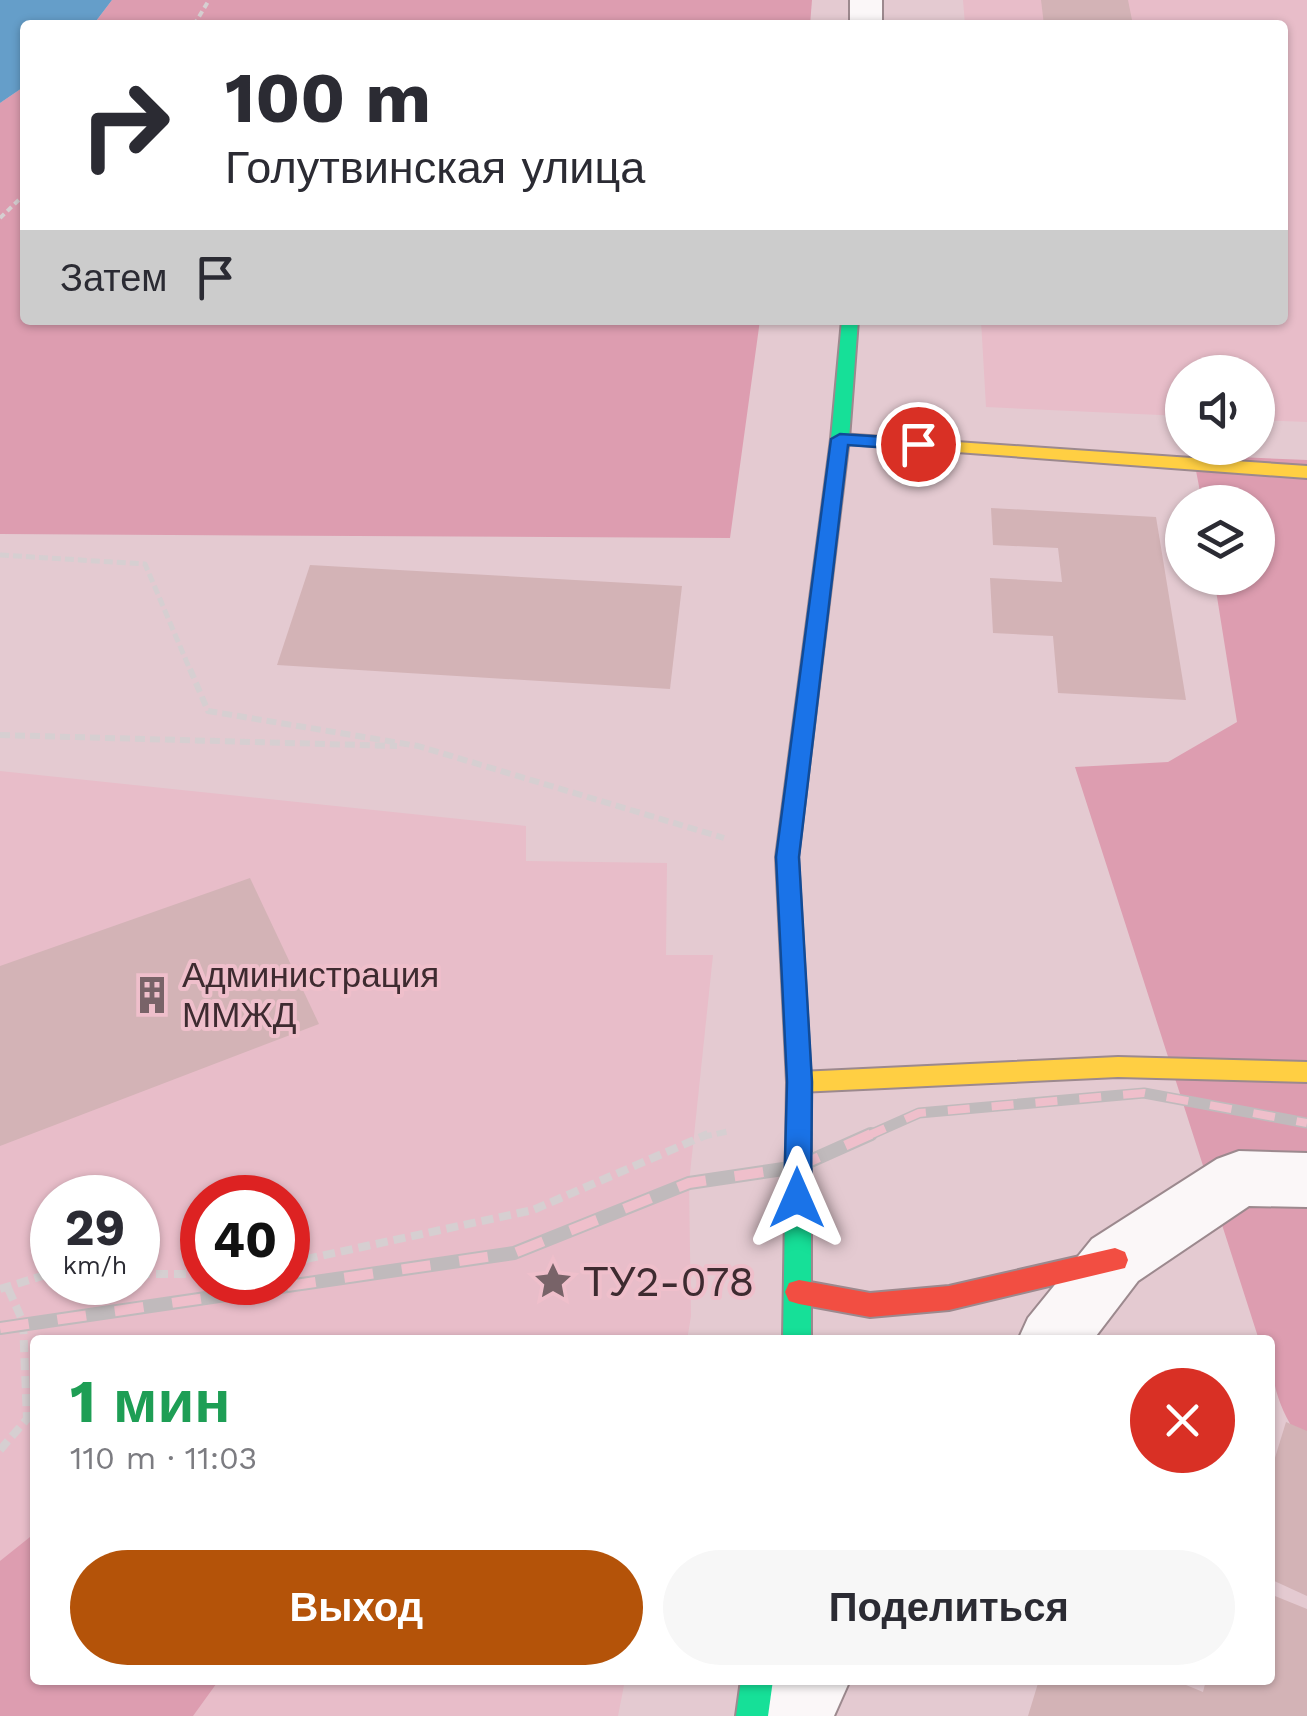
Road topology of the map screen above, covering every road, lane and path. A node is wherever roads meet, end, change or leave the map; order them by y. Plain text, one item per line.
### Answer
1 (20, 199) edge
2 (0, 218) edge
3 (850, 325) edge
4 (840, 439) junction
5 (1307, 472) edge
6 (0, 556) edge
7 (0, 735) edge
8 (418, 746) junction
9 (787, 857) junction
10 (1307, 1072) edge
11 (800, 1082) junction
12 (798, 1123) junction
13 (1307, 1180) edge
14 (310, 1258) edge
15 (1115, 1260) junction
16 (30, 1280) edge
17 (4, 1288) edge
18 (799, 1292) junction
19 (797, 1335) edge
20 (1056, 1335) edge
21 (0, 1450) edge
22 (756, 1685) edge
23 (809, 1685) edge
24 (752, 1716) edge
25 (789, 1716) edge

1 - 2 path
3 - 4 street
4 - 5 street
4 - 9 street
6 - 8 path
7 - 8 path
8 - 9 path
9 - 11 street
10 - 11 street
11 - 12 street
12 - 14 path
12 - 18 street
13 - 15 street
15 - 18 street
15 - 20 street
16 - 17 path
17 - 21 path
18 - 19 street
22 - 24 street
23 - 25 street

